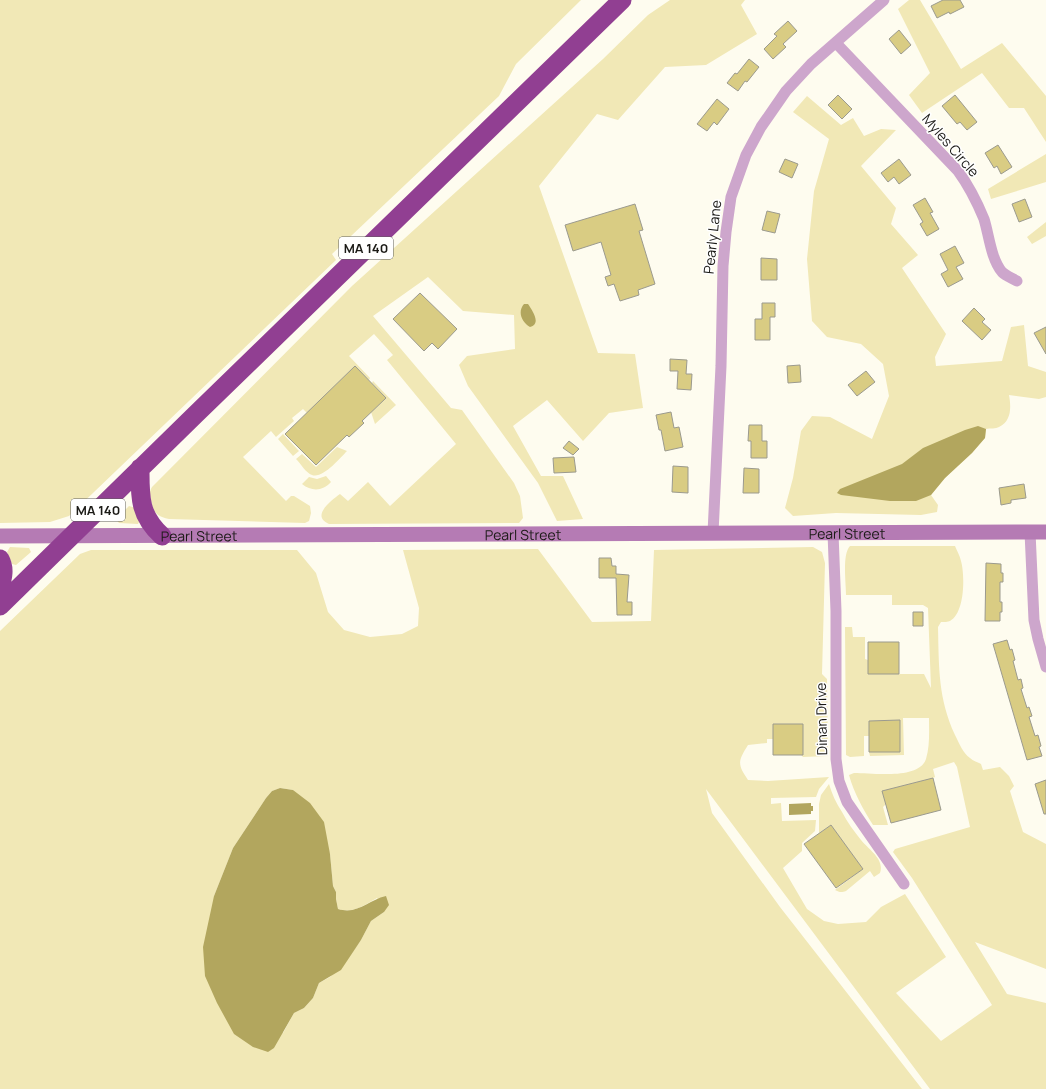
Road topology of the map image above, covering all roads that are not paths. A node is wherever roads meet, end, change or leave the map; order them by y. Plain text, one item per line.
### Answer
1 (622, 0) edge
2 (884, 0) edge
3 (836, 42) junction
4 (1017, 281) dead end
5 (140, 468) junction
6 (1030, 532) junction
7 (1046, 532) edge
8 (713, 533) junction
9 (833, 533) junction
10 (0, 536) edge
11 (72, 536) junction
12 (162, 536) junction
13 (0, 559) edge
14 (0, 587) edge
15 (0, 606) edge
16 (1046, 667) edge
17 (904, 884) dead end

1 - 5 highway, MA 140
2 - 3 street, Pearly Lane
3 - 4 street, Myles Circle
3 - 8 street, Pearly Lane
5 - 11 highway, MA 140
5 - 12 highway
6 - 7 main road, Pearl Street
6 - 9 main road, Pearl Street
6 - 16 street
8 - 9 main road, Pearl Street
8 - 12 main road, Pearl Street
9 - 17 street, Dinan Drive
10 - 11 main road, Pearl Street
11 - 12 main road, Pearl Street
11 - 15 highway, MA 140
13 - 14 highway

